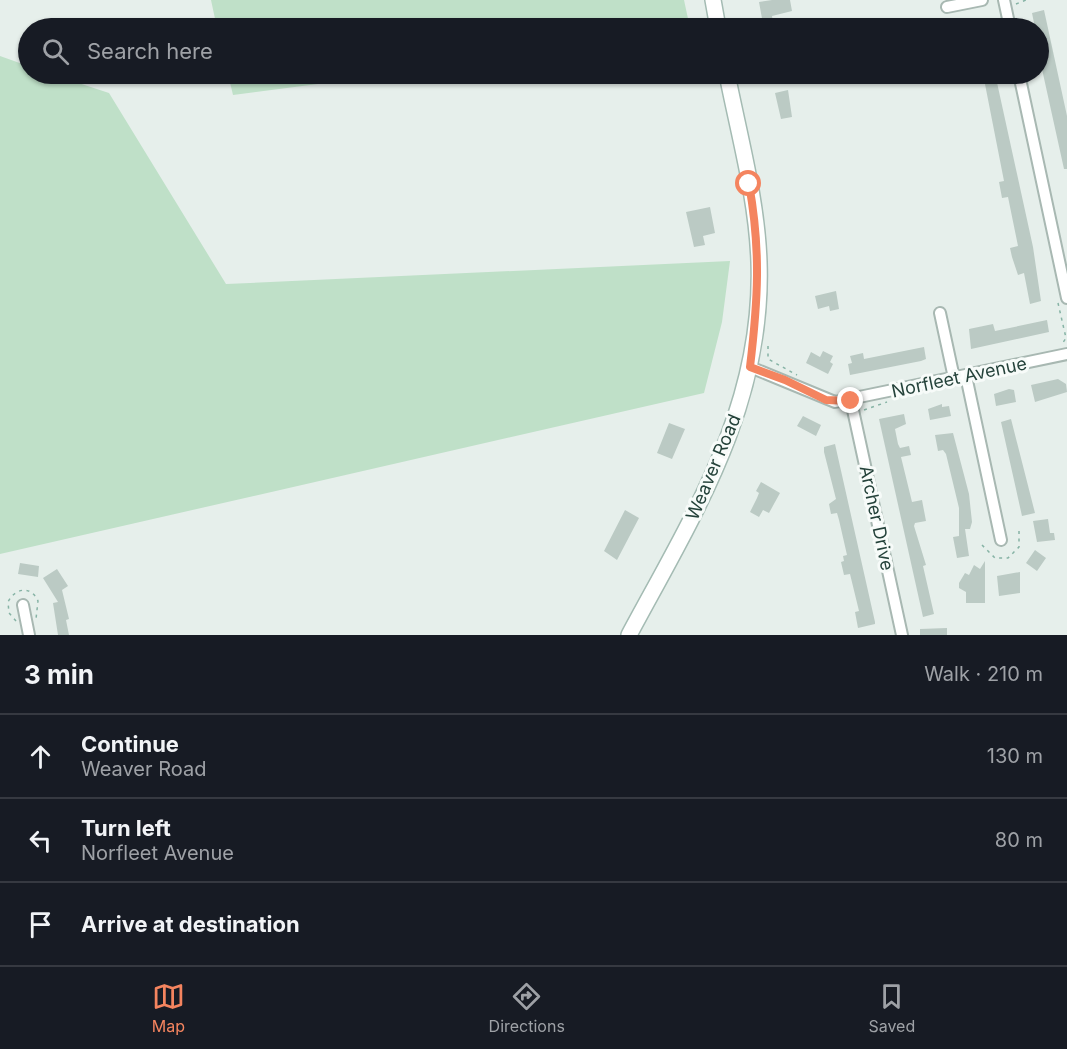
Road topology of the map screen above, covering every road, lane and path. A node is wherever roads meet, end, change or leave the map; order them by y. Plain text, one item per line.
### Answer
1 (712, 0) edge
2 (982, 0) edge
3 (1004, 0) edge
4 (1026, 0) edge
5 (947, 8) dead end
6 (1015, 8) dead end
7 (716, 18) edge
8 (1008, 18) edge
9 (729, 84) edge
10 (1021, 84) edge
11 (1067, 298) edge
12 (940, 313) dead end
13 (768, 346) dead end
14 (1067, 354) edge
15 (750, 367) junction
16 (966, 376) junction
17 (954, 378) junction
18 (805, 379) dead end
19 (851, 401) junction
20 (893, 401) dead end
21 (864, 416) dead end
22 (1019, 530) dead end
23 (1001, 540) dead end
24 (982, 545) dead end
25 (23, 605) dead end
26 (29, 635) edge
27 (629, 635) edge
28 (902, 635) edge

1 - 7 main road
2 - 5 street
3 - 8 street
4 - 6 path
9 - 15 main road, Weaver Road
10 - 11 street
12 - 17 street
13 - 18 path
14 - 16 street, Norfleet Avenue
15 - 19 street, Norfleet Avenue
15 - 27 main road, Weaver Road
16 - 17 street, Norfleet Avenue
16 - 23 street
17 - 19 street, Norfleet Avenue
19 - 28 street, Archer Drive
20 - 21 path
22 - 24 path
25 - 26 street

